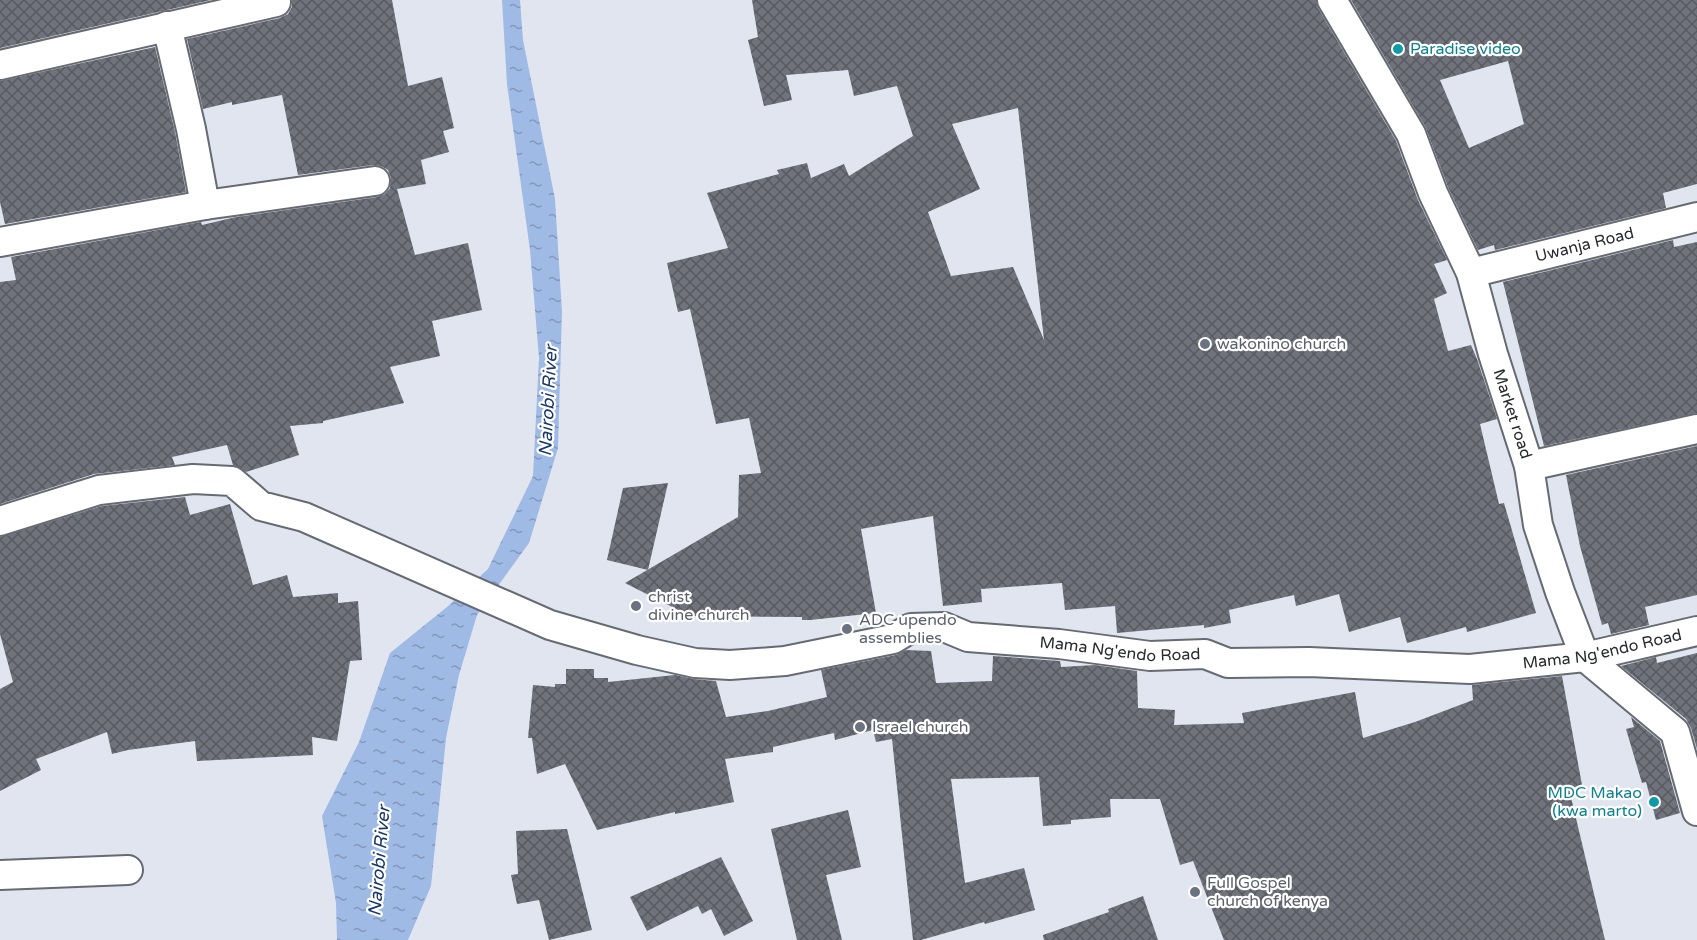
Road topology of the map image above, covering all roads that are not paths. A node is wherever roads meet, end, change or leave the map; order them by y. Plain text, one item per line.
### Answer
1 (1332, 0) edge
2 (276, 2) dead end
3 (167, 26) junction
4 (0, 65) edge
5 (375, 181) dead end
6 (205, 206) junction
7 (1697, 217) edge
8 (0, 242) edge
9 (1471, 273) junction
10 (1697, 429) edge
11 (1529, 466) junction
12 (0, 520) edge
13 (1697, 631) edge
14 (1585, 657) junction
15 (1697, 811) edge
16 (128, 870) dead end
17 (0, 875) edge

1 - 9 street, Market road
2 - 3 street
3 - 4 street
3 - 6 street
5 - 6 street
6 - 8 street
7 - 9 street, Uwanja Road
9 - 11 street, Market road
10 - 11 street
11 - 14 street, Market road
12 - 14 street, Mama Ng'endo Road
13 - 14 street, Mama Ng'endo Road
14 - 15 street, Market road
16 - 17 street

